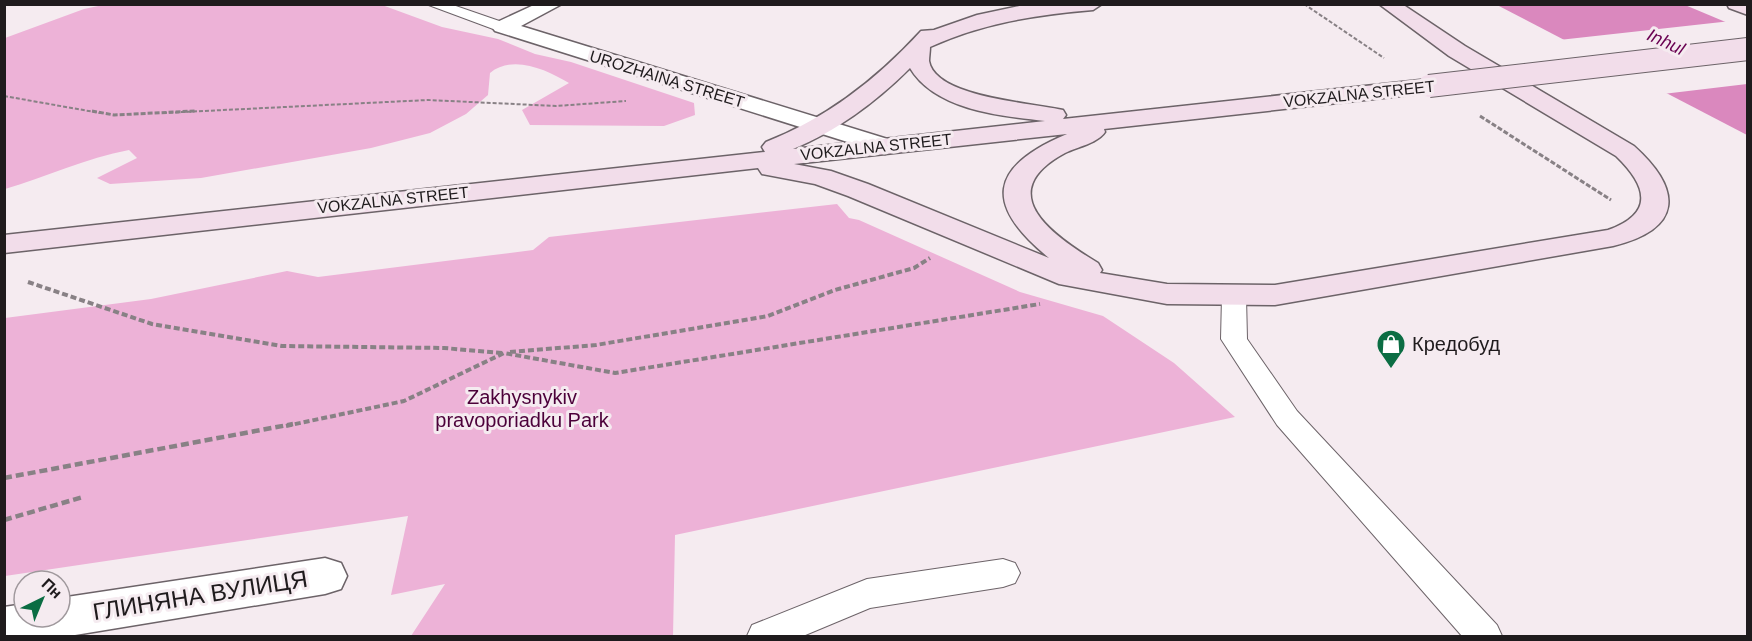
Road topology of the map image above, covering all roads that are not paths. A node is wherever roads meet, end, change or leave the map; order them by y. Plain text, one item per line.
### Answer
1 (433, 4) edge
2 (553, 4) edge
3 (1015, 4) edge
4 (1093, 4) edge
5 (1736, 4) edge
6 (1378, 5) edge
7 (1043, 9) junction
8 (1748, 9) edge
9 (946, 12) dead end
10 (502, 27) junction
11 (920, 44) junction
12 (1748, 49) edge
13 (1125, 120) junction
14 (822, 127) junction
15 (885, 146) junction
16 (728, 162) junction
17 (4, 244) edge
18 (1139, 291) junction
19 (1234, 297) junction
20 (1003, 573) dead end
21 (325, 576) dead end
22 (4, 627) edge
23 (765, 636) edge
24 (1484, 636) edge

1 - 10 lane
2 - 10 street
3 - 7 main road
4 - 7 main road
5 - 8 main road
6 - 19 main road
7 - 11 main road
9 - 11 main road
10 - 14 street, UROZHAINA STREET
11 - 13 main road
11 - 14 main road
12 - 13 main road, VOKZALNA STREET, bridge
13 - 15 main road, VOKZALNA STREET
13 - 18 main road
14 - 15 street, UROZHAINA STREET
14 - 16 main road
15 - 16 main road, VOKZALNA STREET
16 - 17 main road, VOKZALNA STREET
16 - 18 main road
18 - 19 main road
19 - 24 lane
20 - 23 lane
21 - 22 street, ГЛИНЯНА ВУЛИЦЯ

